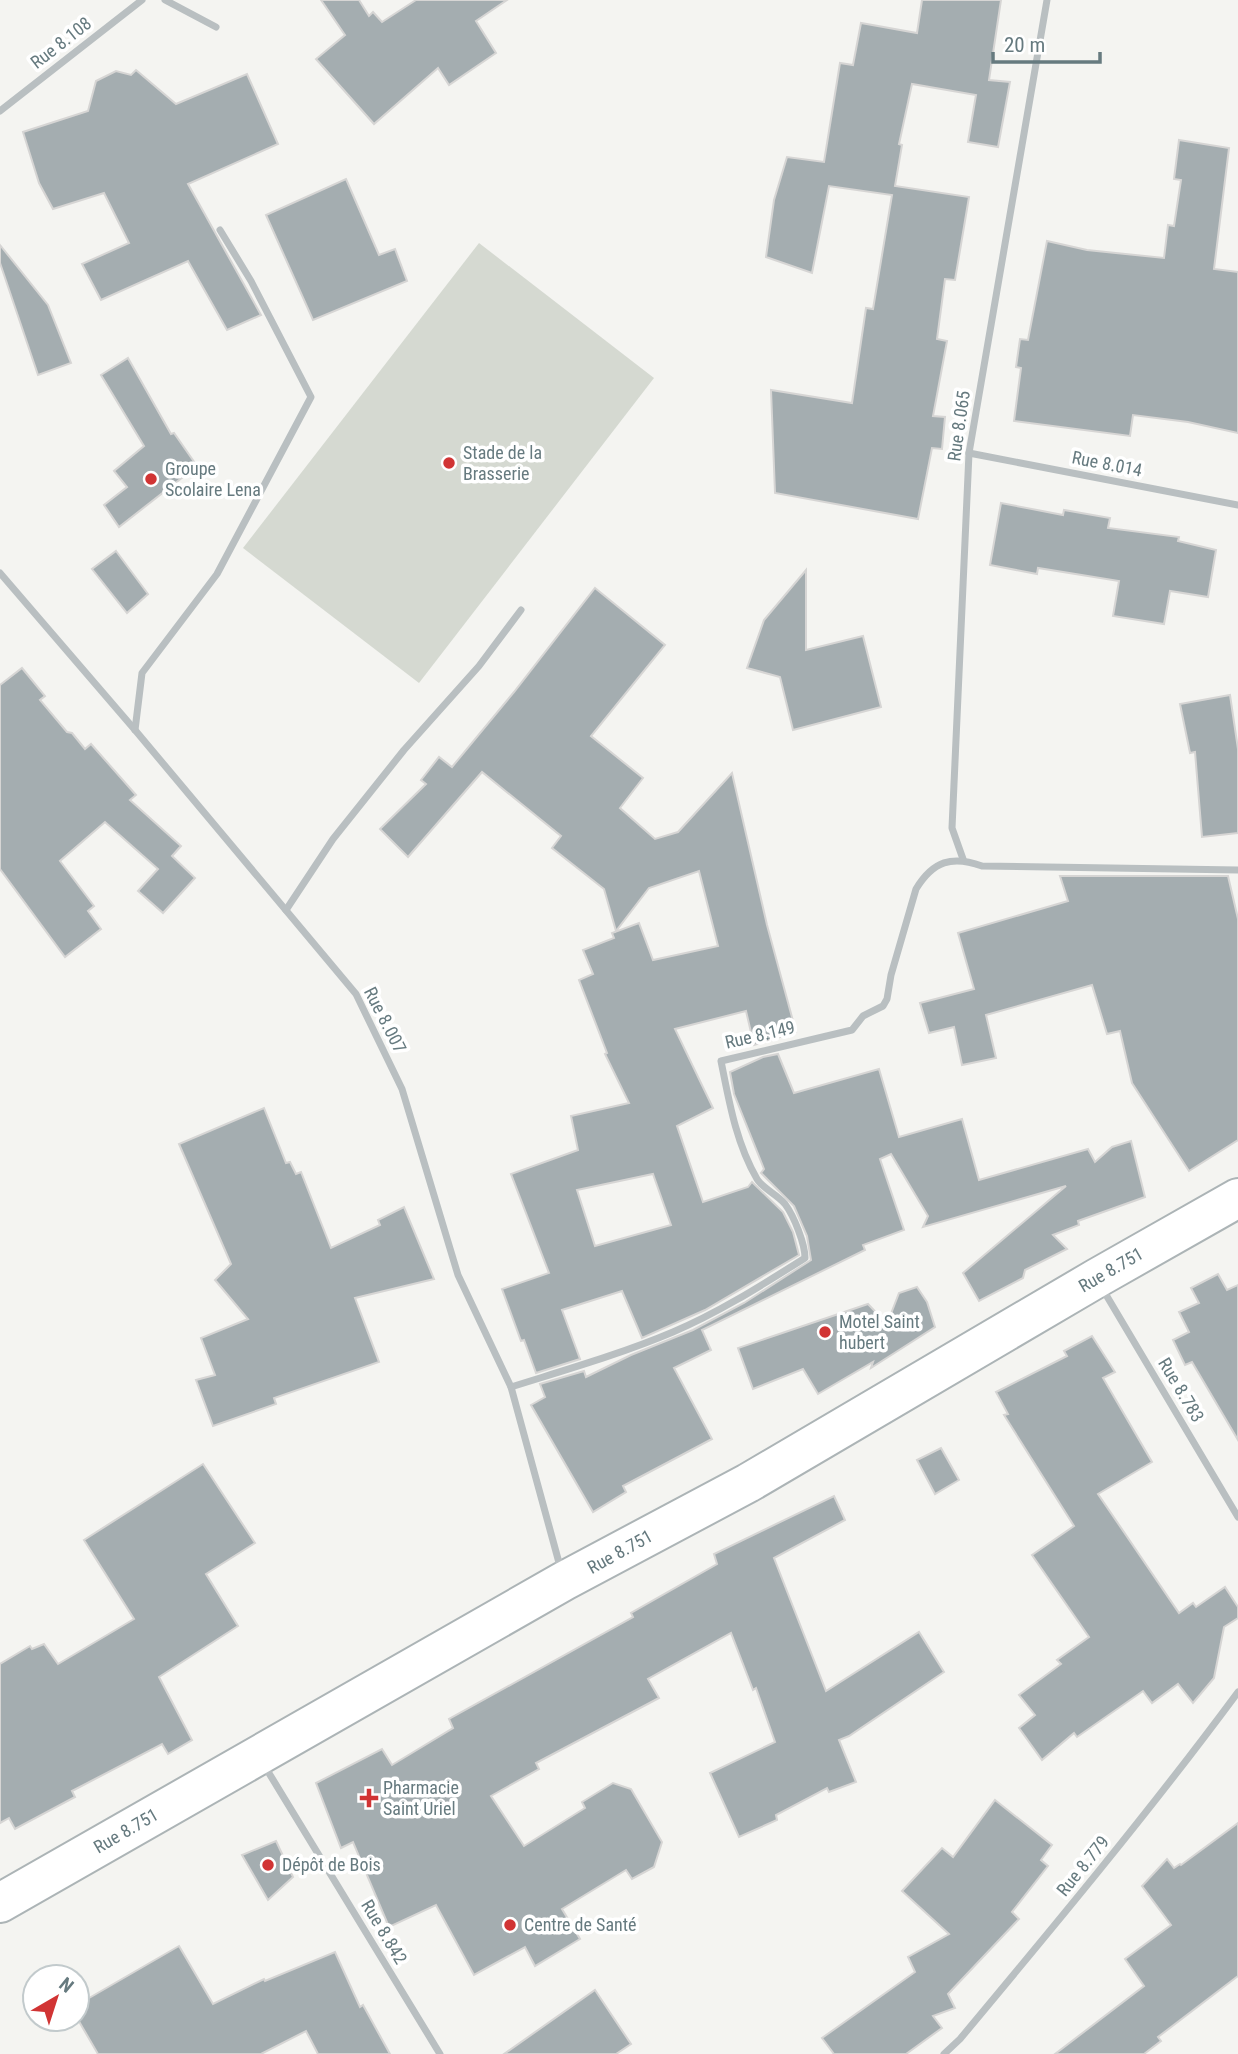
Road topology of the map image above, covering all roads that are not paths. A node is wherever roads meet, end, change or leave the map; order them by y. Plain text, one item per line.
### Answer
1 (142, 0) edge
2 (165, 0) edge
3 (1047, 0) edge
4 (216, 27) dead end
5 (0, 111) edge
6 (220, 230) dead end
7 (969, 453) junction
8 (1238, 505) edge
9 (0, 573) edge
10 (521, 610) dead end
11 (135, 730) junction
12 (963, 859) junction
13 (1238, 870) edge
14 (286, 910) junction
15 (1238, 1198) edge
16 (1097, 1278) junction
17 (511, 1387) junction
18 (1238, 1517) edge
19 (565, 1581) junction
20 (1238, 1692) edge
21 (258, 1756) junction
22 (0, 1903) edge
23 (440, 2054) edge
24 (944, 2054) edge

1 - 5 street, Rue 8.108
2 - 4 street
3 - 7 street, Rue 8.065
6 - 11 street
7 - 8 street, Rue 8.014
7 - 12 street, Rue 8.065
9 - 11 street, Rue 8.007
10 - 14 street
11 - 14 street, Rue 8.007
12 - 13 street
12 - 17 street, Rue 8.149
14 - 17 street, Rue 8.007
15 - 16 main road, Rue 8.751
16 - 18 street, Rue 8.783
16 - 19 main road, Rue 8.751
17 - 19 street, Rue 8.007
19 - 21 main road, Rue 8.751
20 - 24 street, Rue 8.779
21 - 22 main road, Rue 8.751
21 - 23 street, Rue 8.842

